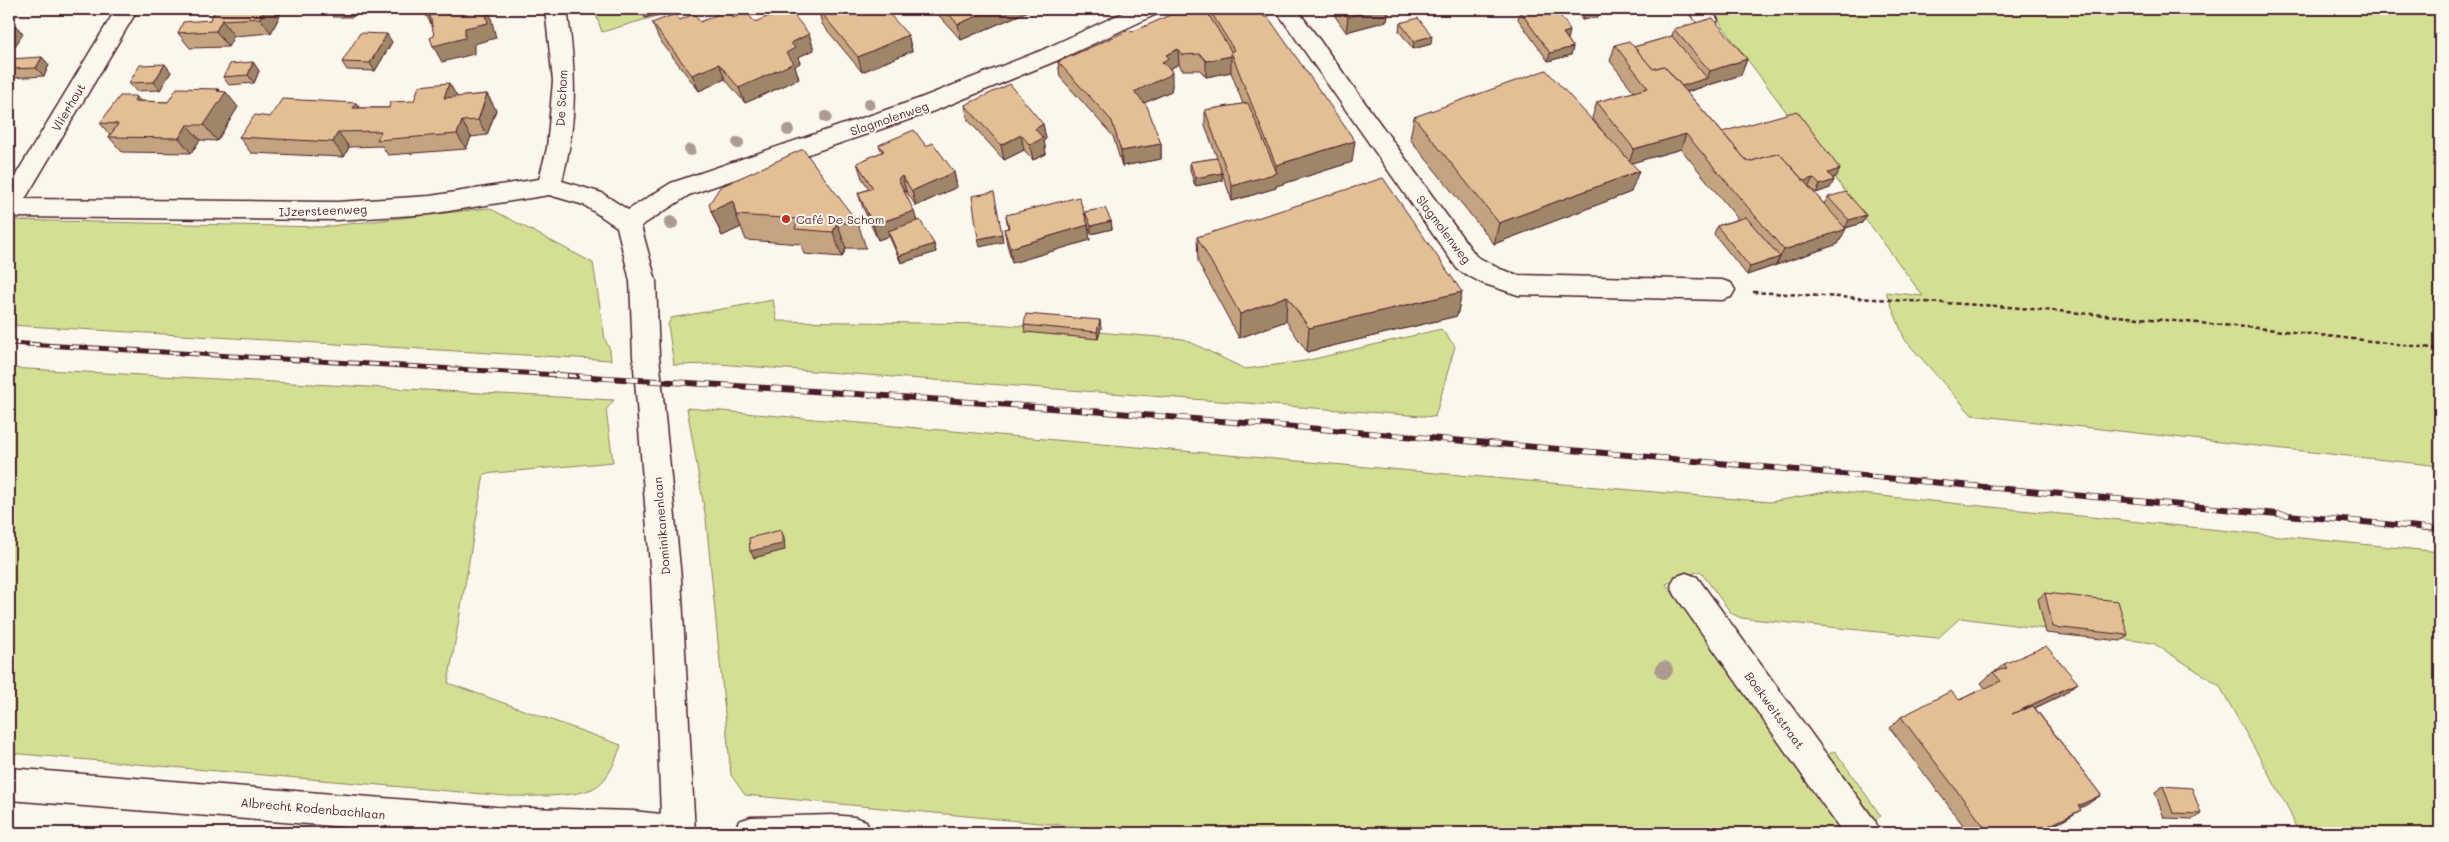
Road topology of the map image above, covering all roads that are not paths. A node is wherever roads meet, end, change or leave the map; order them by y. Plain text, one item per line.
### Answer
1 (128, 9) edge
2 (556, 9) edge
3 (1149, 9) edge
4 (1286, 9) edge
5 (548, 186) junction
6 (9, 207) edge
7 (628, 222) junction
8 (1722, 290) road end
9 (1686, 586) dead end
10 (9, 784) edge
11 (677, 833) edge
12 (751, 833) edge
13 (854, 833) edge
14 (1863, 833) edge

1 - 6 street, Vlierhout
2 - 5 street, De Schom
3 - 7 street, Slagmolenweg
4 - 8 street, Slagmolenweg
5 - 6 street, IJzersteenweg
5 - 7 street, IJzersteenweg
7 - 11 street, Dominikanenlaan
9 - 14 street, Boekweitstraat
10 - 11 street, Albrecht Rodenbachlaan
12 - 13 street

